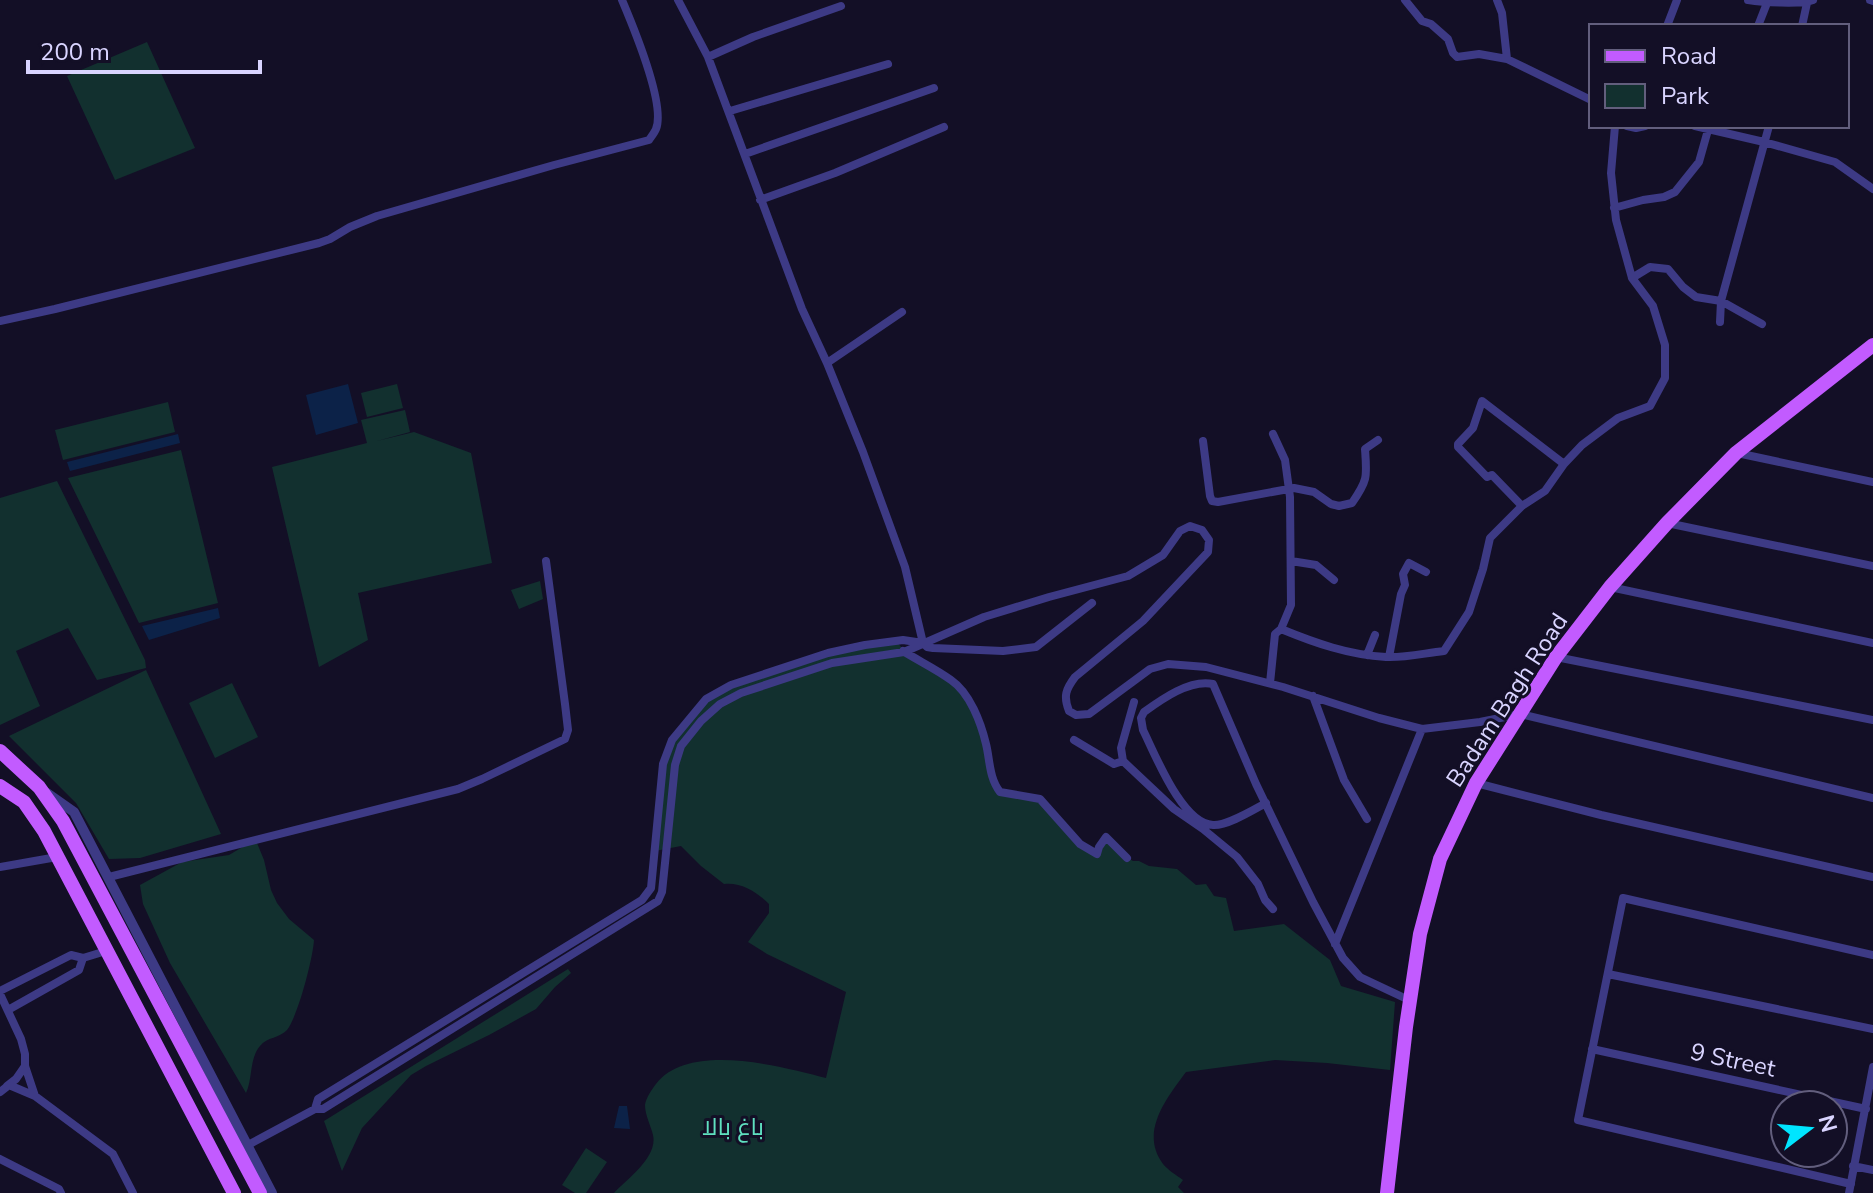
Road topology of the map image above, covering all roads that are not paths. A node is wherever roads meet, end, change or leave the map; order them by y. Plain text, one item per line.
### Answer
1 (622, 0) edge
2 (678, 0) edge
3 (1405, 0) edge
4 (1497, 0) edge
5 (1677, 0) edge
6 (1748, 0) edge
7 (1810, 1) edge
8 (1767, 3) junction
9 (841, 6) dead end
10 (1668, 24) edge
11 (1759, 24) edge
12 (1803, 24) edge
13 (708, 57) junction
14 (1507, 59) junction
15 (888, 64) dead end
16 (934, 88) dead end
17 (1589, 99) edge
18 (730, 111) junction
19 (944, 127) dead end
20 (1615, 128) edge
21 (1713, 128) edge
22 (1768, 128) edge
23 (1764, 142) junction
24 (745, 154) junction
25 (1873, 189) edge
26 (760, 200) junction
27 (1614, 208) junction
28 (1632, 278) junction
29 (1721, 301) junction
30 (902, 312) dead end
31 (0, 321) edge
32 (1720, 322) dead end
33 (1762, 324) dead end
34 (1873, 345) edge
35 (827, 363) junction
36 (1273, 434) dead end
37 (1378, 440) dead end
38 (1203, 441) dead end
39 (1736, 453) junction
40 (1564, 464) junction
41 (1873, 482) edge
42 (1288, 489) junction
43 (1522, 506) junction
44 (1667, 523) junction
45 (546, 561) dead end
46 (1291, 561) junction
47 (1873, 566) edge
48 (1426, 572) dead end
49 (1334, 580) dead end
50 (1610, 587) junction
51 (1092, 603) dead end
52 (1281, 629) junction
53 (1375, 635) dead end
54 (896, 641) junction
55 (923, 643) junction
56 (1873, 643) edge
57 (904, 652) junction
58 (1367, 655) junction
59 (1389, 657) junction
60 (1556, 657) junction
61 (1270, 683) junction
62 (1313, 696) junction
63 (1134, 702) dead end
64 (1520, 714) junction
65 (1873, 720) edge
66 (1422, 729) junction
67 (1074, 740) dead end
68 (2, 753) edge
69 (1123, 761) junction
70 (0, 783) edge
71 (1476, 783) junction
72 (39, 787) junction
73 (1873, 798) edge
74 (1266, 803) junction
75 (1367, 819) dead end
76 (57, 857) junction
77 (1127, 858) dead end
78 (654, 862) junction
79 (665, 863) junction
80 (0, 867) edge
81 (109, 877) junction
82 (1873, 877) edge
83 (1273, 909) dead end
84 (580, 938) junction
85 (1335, 944) junction
86 (586, 947) junction
87 (106, 951) junction
88 (1873, 955) edge
89 (83, 958) junction
90 (1608, 974) junction
91 (0, 992) edge
92 (1411, 1001) junction
93 (8, 1010) junction
94 (1873, 1029) edge
95 (1592, 1049) junction
96 (25, 1066) junction
97 (1873, 1067) edge
98 (3, 1088) edge
99 (35, 1096) junction
100 (315, 1109) junction
101 (1866, 1109) junction
102 (248, 1145) junction
103 (0, 1159) edge
104 (1853, 1166) junction
105 (1873, 1170) edge
106 (1850, 1188) edge
107 (265, 1190) edge
108 (61, 1193) edge
109 (133, 1193) edge
110 (234, 1193) edge
111 (1387, 1193) edge

1 - 31 street
2 - 13 street
3 - 14 street
4 - 14 street
5 - 10 street
6 - 8 street
7 - 8 street
7 - 12 street
8 - 11 street
9 - 13 street
13 - 18 street
14 - 17 street
15 - 18 street
16 - 24 street
18 - 24 street
19 - 26 street
20 - 27 street
21 - 23 street
21 - 27 street
22 - 23 street
23 - 25 street
23 - 29 street
24 - 26 street
26 - 35 street
27 - 28 street
28 - 29 street
28 - 40 street
29 - 32 street
29 - 33 street
30 - 35 street
34 - 39 main road, Badam Bagh Road
35 - 55 street
36 - 42 street
37 - 42 street
38 - 42 street
39 - 41 street
39 - 44 main road, Badam Bagh Road
40 - 43 street
40 - 43 street
42 - 46 street
43 - 59 street
44 - 47 street
44 - 50 main road, Badam Bagh Road
45 - 81 street
46 - 49 street
46 - 52 street
48 - 59 street
50 - 56 street
50 - 60 main road, Badam Bagh Road
51 - 55 street
52 - 58 street
52 - 61 street
53 - 58 street
54 - 55 street
54 - 57 street
54 - 78 street
55 - 57 street
55 - 61 street
57 - 77 street
57 - 79 street
58 - 59 street
60 - 64 main road, Badam Bagh Road
60 - 65 street
61 - 62 street
62 - 66 street
62 - 75 street
63 - 69 street
64 - 66 street
64 - 71 main road, Badam Bagh Road
64 - 73 street
66 - 85 street
67 - 69 street
68 - 70 main road
68 - 72 main road
69 - 83 street
70 - 76 main road
71 - 82 street
71 - 92 main road, Badam Bagh Road
72 - 81 street
72 - 107 main road
74 - 74 street
74 - 85 street
76 - 80 street
76 - 87 main road
78 - 79 street
78 - 84 street
79 - 86 street
81 - 102 street
84 - 86 street
84 - 100 street
85 - 92 street
86 - 100 street
87 - 89 street
87 - 110 main road
88 - 90 street
89 - 91 street
89 - 93 street
90 - 94 street
90 - 95 street
91 - 93 street
92 - 111 main road, Badam Bagh Road
93 - 96 street
95 - 101 street, 9 Street
95 - 106 street
96 - 98 street
96 - 99 street
97 - 101 street
98 - 99 street
99 - 109 street
100 - 102 street
101 - 104 street
102 - 107 street
103 - 108 street
104 - 105 street
104 - 106 street

